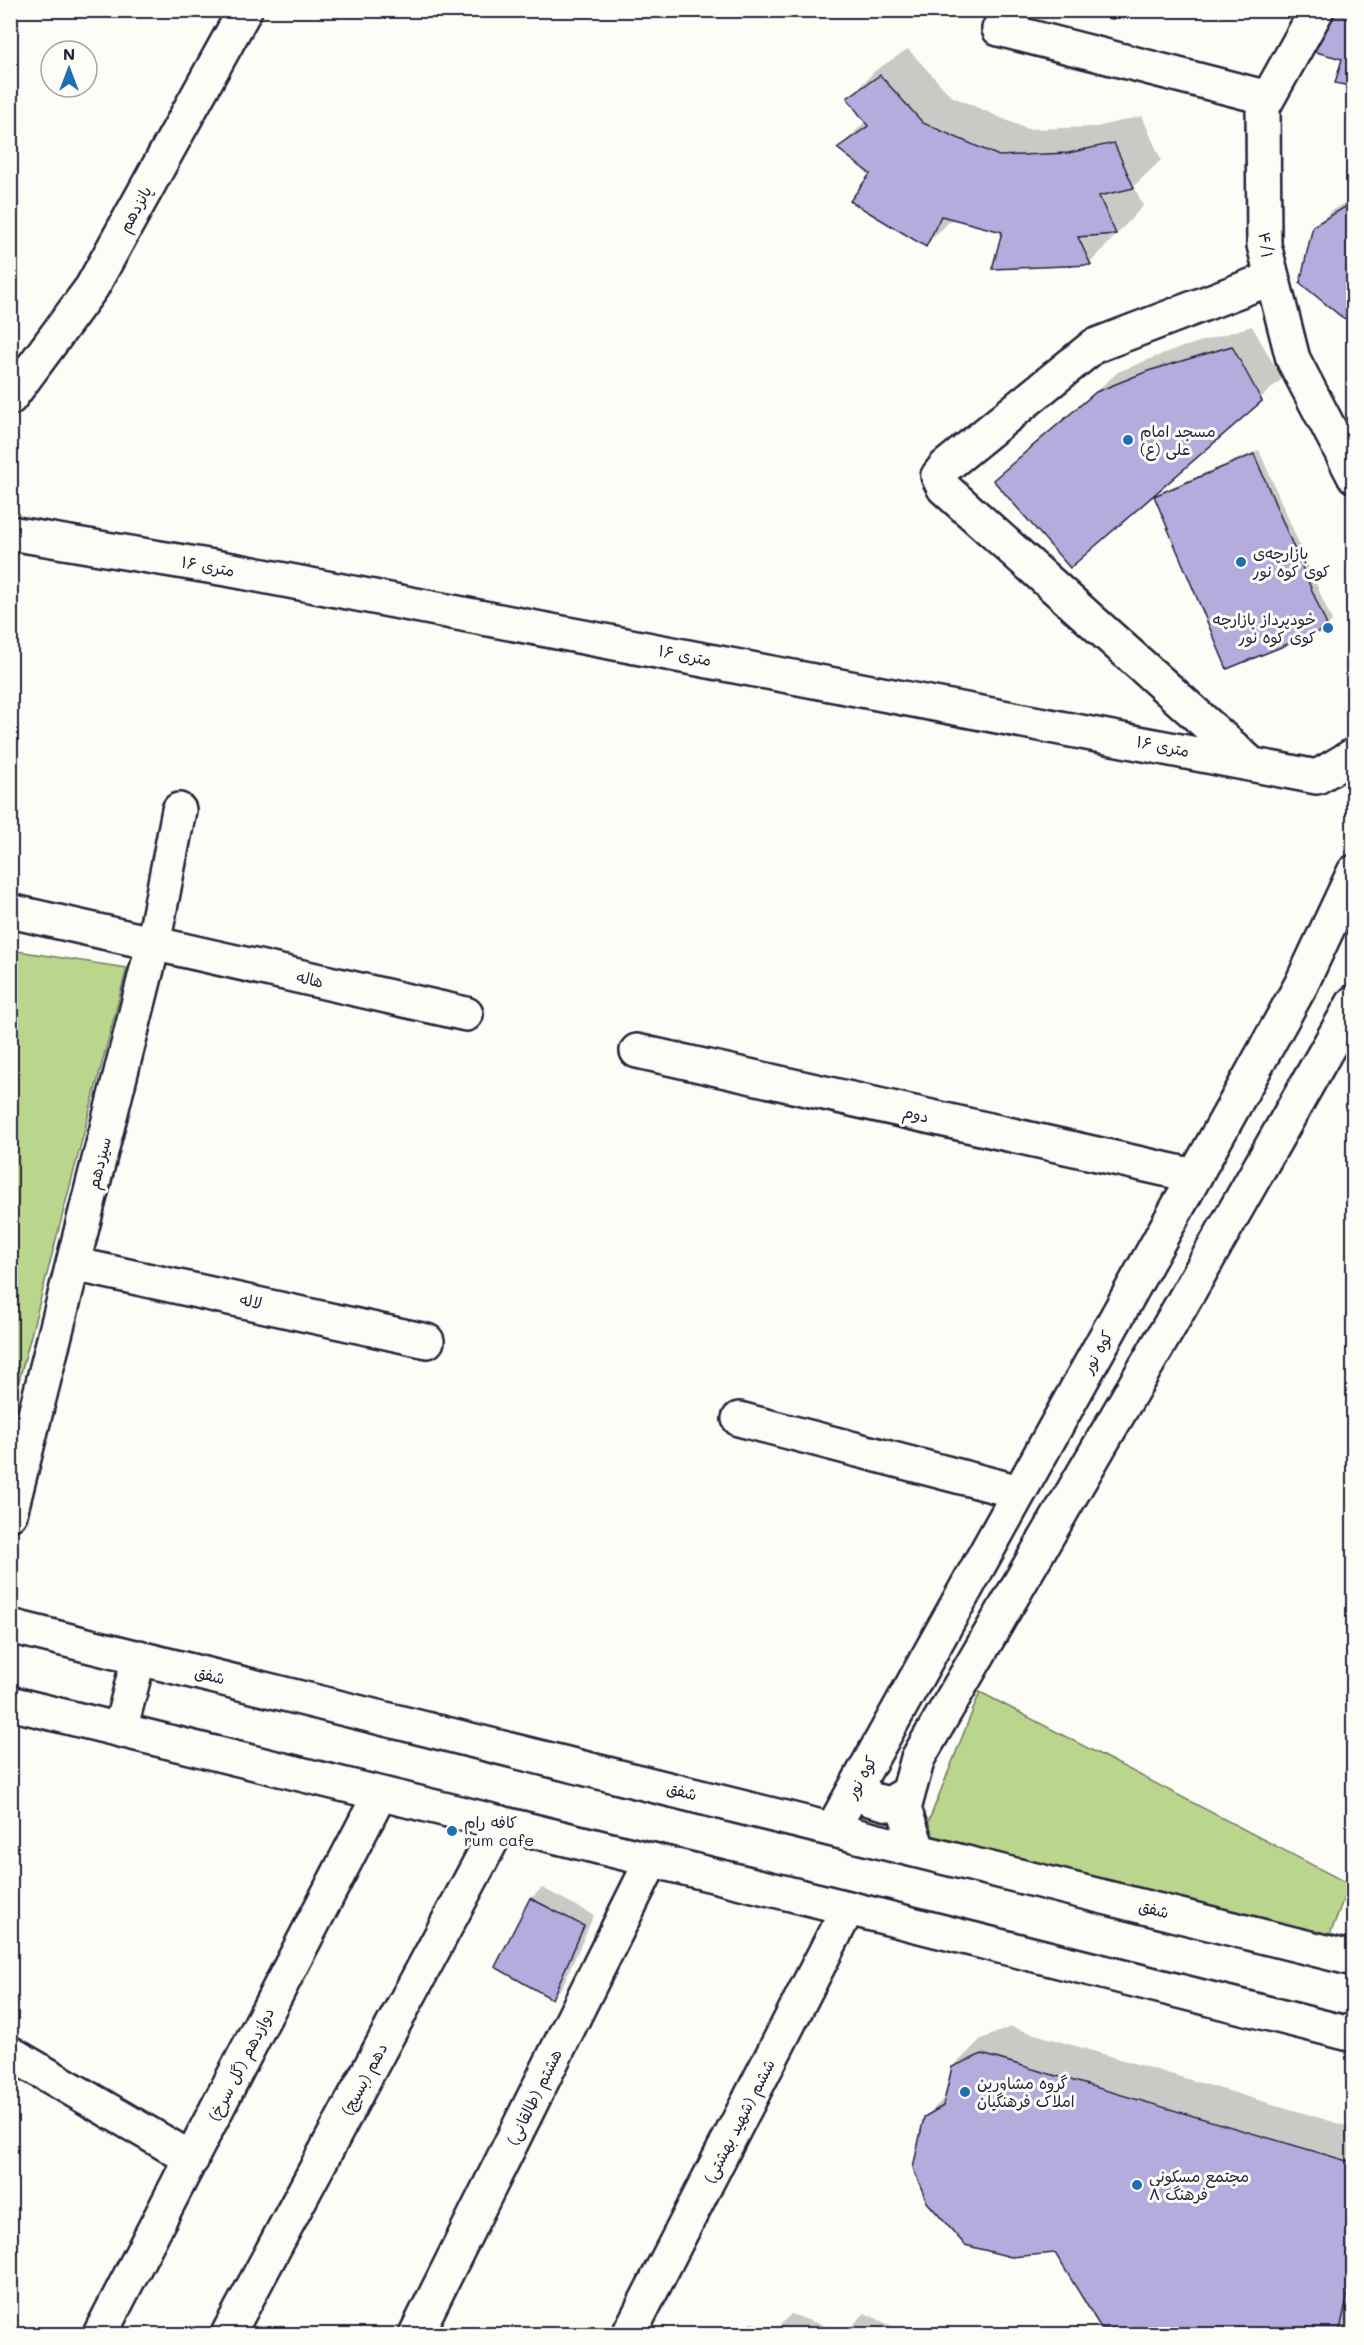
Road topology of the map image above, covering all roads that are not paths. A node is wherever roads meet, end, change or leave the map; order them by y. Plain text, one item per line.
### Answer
1 (245, 10) edge
2 (1317, 10) edge
3 (999, 29) dead end
4 (1268, 98) junction
5 (1272, 278) junction
6 (10, 398) edge
7 (1353, 476) edge
8 (10, 533) edge
9 (1353, 755) edge
10 (1250, 762) junction
11 (179, 810) dead end
12 (1353, 872) edge
13 (10, 911) edge
14 (153, 945) junction
15 (1353, 1002) edge
16 (466, 1014) dead end
17 (637, 1051) dead end
18 (1195, 1176) junction
19 (74, 1264) junction
20 (427, 1341) dead end
21 (739, 1419) dead end
22 (1020, 1492) junction
23 (10, 1514) edge
24 (10, 1626) edge
25 (139, 1657) junction
26 (10, 1703) edge
27 (120, 1730) junction
28 (859, 1782) junction
29 (908, 1793) junction
30 (380, 1794) junction
31 (501, 1823) junction
32 (833, 1828) junction
33 (918, 1849) junction
34 (652, 1860) junction
35 (848, 1908) junction
36 (1353, 1959) edge
37 (1353, 2035) edge
38 (10, 2053) edge
39 (192, 2159) junction
40 (100, 2334) edge
41 (228, 2334) edge
42 (416, 2334) edge
43 (630, 2334) edge

1 - 6 street, پانزدهم
2 - 4 street, ۴/۱
3 - 4 street
4 - 5 street, ۴/۱
5 - 7 street, ۴/۱
5 - 10 street
8 - 10 street, ۱۶ متری
9 - 10 street, ۱۶ متری
11 - 14 street, سیزدهم
12 - 18 street, کوه نور
13 - 14 street, هاله
14 - 16 street, هاله
14 - 19 street, سیزدهم
15 - 29 street
17 - 18 street, دوم
18 - 22 street, کوه نور
19 - 20 street, لاله
19 - 23 street, سیزدهم
21 - 22 street
22 - 28 street, کوه نور
24 - 25 street, شفق
25 - 27 street
25 - 32 street, شفق
26 - 27 street
27 - 30 street
28 - 29 street
28 - 32 street, کوه نور
29 - 33 street
30 - 31 street
30 - 39 street, دوازدهم (گل سرخ)
31 - 34 street
31 - 41 street, دهم (بسیج)
32 - 33 street, شفق
33 - 36 street, شفق
34 - 35 street
34 - 42 street, هشتم (طالقانی)
35 - 37 street
35 - 43 street, ششم (شهید بهشتی)
38 - 39 street
39 - 40 street, دوازدهم (گل سرخ)

